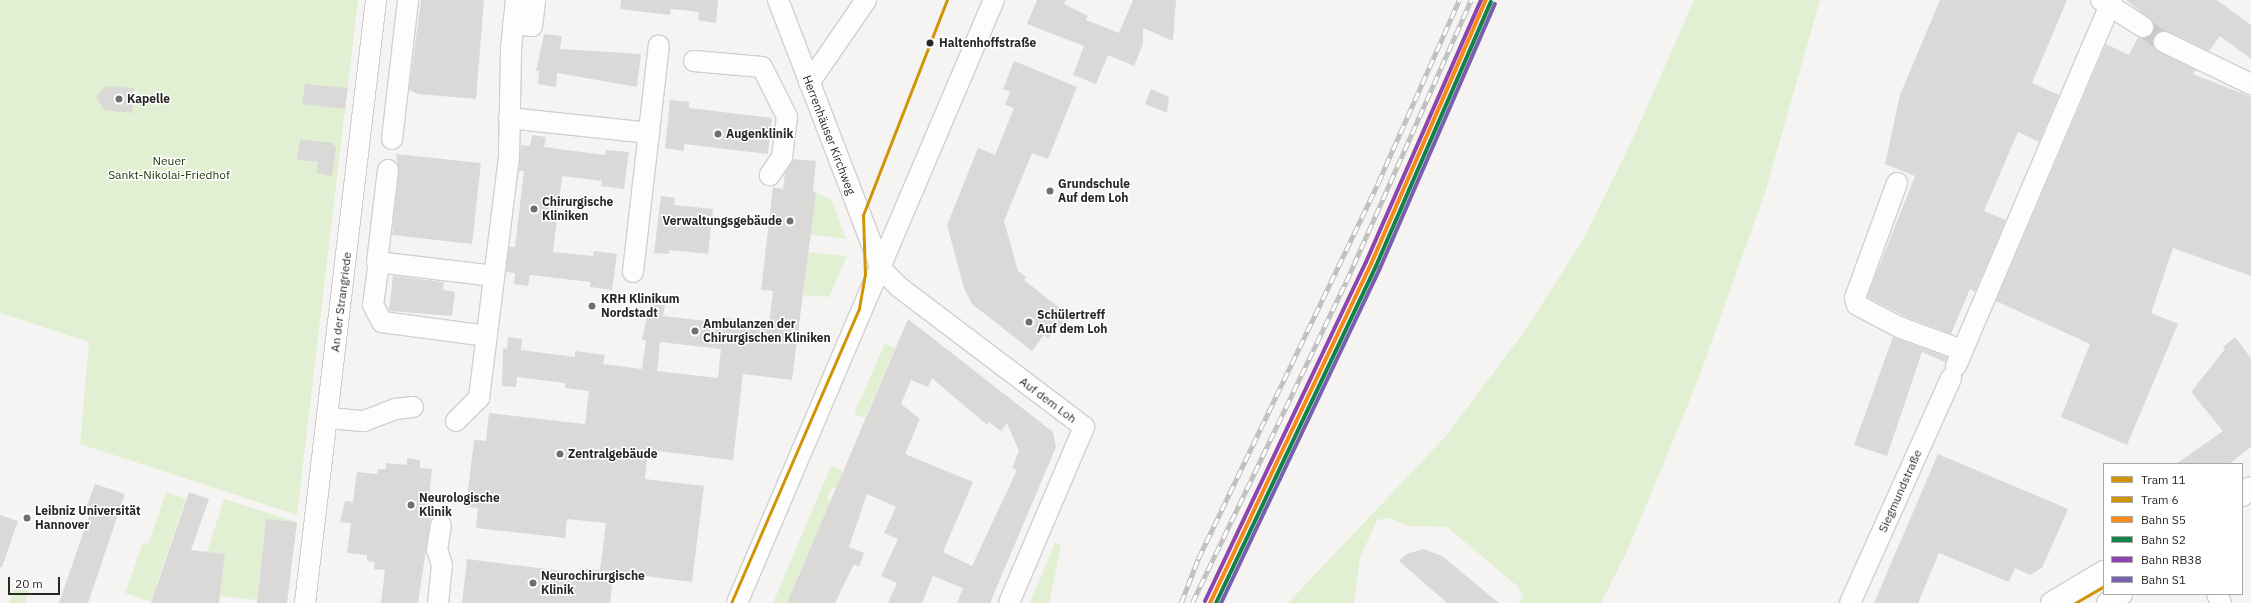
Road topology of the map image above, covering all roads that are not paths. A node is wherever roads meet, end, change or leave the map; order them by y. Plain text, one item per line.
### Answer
1 (376, 0) edge
2 (408, 0) edge
3 (516, 0) edge
4 (536, 0) edge
5 (778, 0) edge
6 (866, 0) edge
7 (994, 0) edge
8 (2108, 1) edge
9 (513, 24) junction
10 (2143, 27) tunnel mouth
11 (2164, 42) tunnel mouth
12 (659, 45) dead end
13 (694, 61) dead end
14 (809, 83) junction
15 (2251, 84) edge
16 (509, 118) junction
17 (649, 133) junction
18 (392, 139) dead end
19 (388, 170) dead end
20 (770, 175) dead end
21 (1897, 183) dead end
22 (379, 262) junction
23 (881, 269) junction
24 (633, 272) dead end
25 (494, 276) junction
26 (487, 336) junction
27 (1956, 365) junction
28 (413, 407) dead end
29 (328, 418) junction
30 (456, 420) dead end
31 (2251, 488) edge
32 (2243, 494) edge
33 (441, 525) dead end
34 (2103, 573) edge
35 (2120, 595) edge
36 (305, 603) edge
37 (438, 603) edge
38 (737, 603) edge
39 (1009, 603) edge
40 (1850, 603) edge
41 (2052, 603) edge
42 (2108, 603) edge

1 - 29 street, An der Strangriede
2 - 18 street
3 - 9 street
4 - 9 street
5 - 14 street, Herrenhäuser Kirchweg
6 - 14 street
7 - 23 street
8 - 10 street
8 - 27 street, Siegmundstraße
9 - 16 street
11 - 15 street
12 - 17 street
13 - 20 street
14 - 23 street, Herrenhäuser Kirchweg
16 - 17 street
16 - 25 street
17 - 24 street
19 - 22 street
21 - 27 street
22 - 25 street
22 - 26 street
23 - 38 street
23 - 39 street, Auf dem Loh
25 - 26 street
26 - 30 street
27 - 40 street, Siegmundstraße
28 - 29 street
29 - 36 street, An der Strangriede
31 - 32 main road
33 - 37 street
34 - 41 main road
35 - 42 main road

